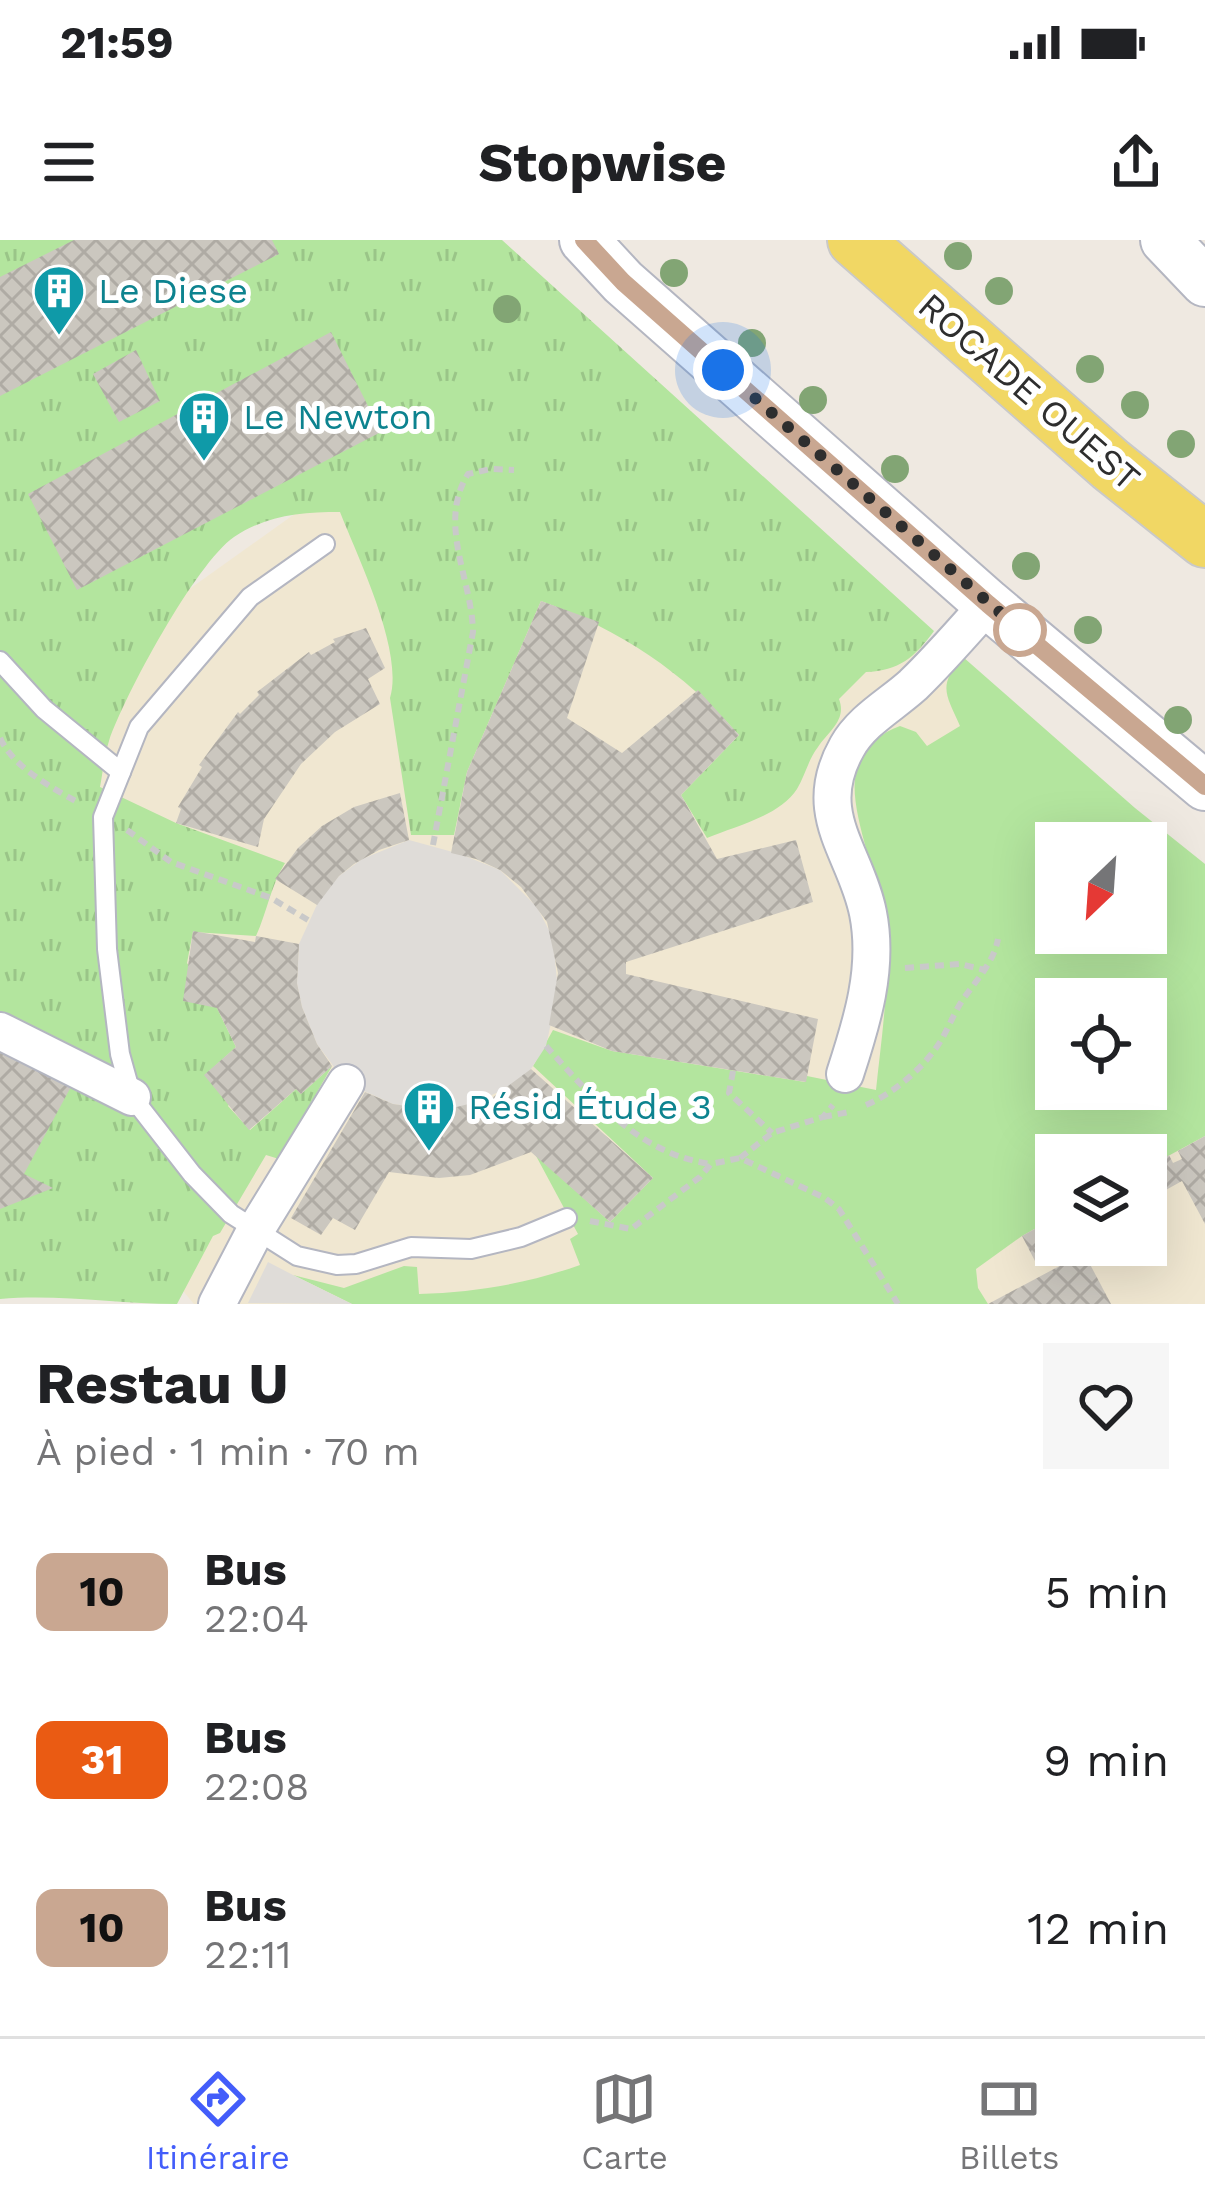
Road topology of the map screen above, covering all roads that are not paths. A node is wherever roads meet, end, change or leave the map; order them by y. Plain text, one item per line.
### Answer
1 (584, 240) edge
2 (855, 240) edge
3 (1165, 240) edge
4 (1205, 281) edge
5 (1205, 540) edge
6 (325, 544) dead end
7 (988, 604) junction
8 (0, 661) edge
9 (121, 772) junction
10 (1205, 786) edge
11 (0, 1031) edge
12 (845, 1074) road end
13 (346, 1083) dead end
14 (132, 1097) junction
15 (567, 1218) road end
16 (255, 1231) junction
17 (217, 1304) edge

1 - 7 street
2 - 5 main road, ROCADE OUEST
3 - 4 street
6 - 9 lane
7 - 10 street
7 - 12 street
8 - 9 lane
9 - 14 lane
11 - 14 street
13 - 16 street
14 - 16 lane
15 - 16 lane
16 - 17 street

